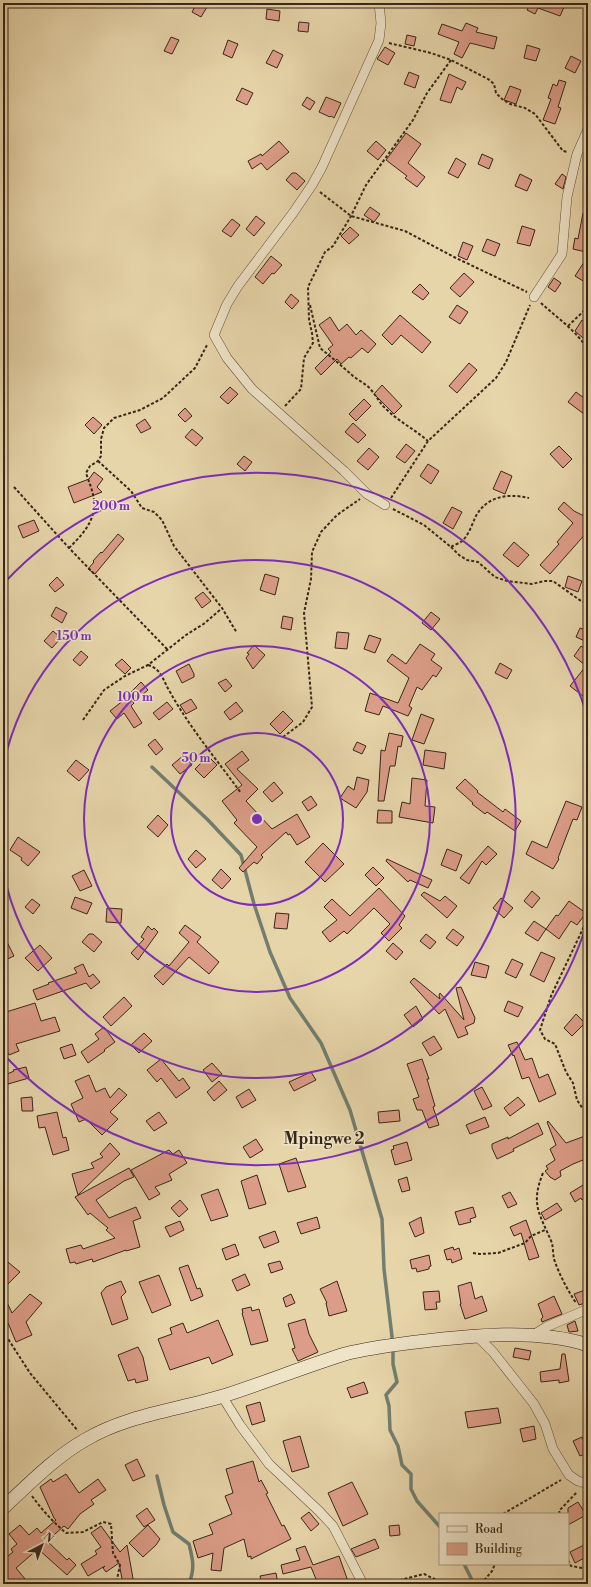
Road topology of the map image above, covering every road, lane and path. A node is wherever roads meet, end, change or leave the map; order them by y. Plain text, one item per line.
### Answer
1 (379, 3) edge
2 (379, 40) junction
3 (451, 60) junction
4 (588, 129) edge
5 (577, 154) junction
6 (312, 185) junction
7 (351, 216) junction
8 (534, 296) junction
9 (309, 300) junction
10 (588, 307) edge
11 (568, 326) junction
12 (214, 336) junction
13 (588, 350) edge
14 (279, 412) junction
15 (428, 441) junction
16 (98, 461) junction
17 (14, 487) dead end
18 (367, 494) junction
19 (529, 498) dead end
20 (385, 505) junction
21 (451, 547) junction
22 (69, 548) junction
23 (588, 603) edge
24 (222, 608) junction
25 (237, 633) dead end
26 (167, 649) junction
27 (148, 665) junction
28 (83, 720) dead end
29 (284, 737) dead end
30 (241, 793) dead end
31 (588, 918) edge
32 (588, 1113) edge
33 (543, 1173) dead end
34 (545, 1230) junction
35 (473, 1253) dead end
36 (584, 1310) edge
37 (3, 1331) edge
38 (533, 1335) junction
39 (477, 1336) junction
40 (588, 1345) edge
41 (222, 1396) junction
42 (84, 1440) junction
43 (569, 1475) junction
44 (586, 1484) edge
45 (25, 1488) junction
46 (3, 1508) edge
47 (505, 1513) edge
48 (560, 1513) edge
49 (569, 1562) edge
50 (494, 1565) edge
51 (588, 1569) edge
52 (116, 1584) edge
53 (363, 1584) edge
54 (385, 1584) edge
55 (445, 1584) edge
56 (481, 1584) edge

1 - 2 street
2 - 3 path
2 - 6 street
3 - 5 path
3 - 7 path
4 - 5 street
5 - 8 street
6 - 7 path
6 - 12 street
7 - 8 path
7 - 9 path
8 - 11 path
8 - 15 path
9 - 14 path
9 - 15 path
10 - 11 path
11 - 13 path
12 - 14 street
12 - 16 path
14 - 18 street
15 - 20 path
16 - 22 path
16 - 24 path
17 - 22 path
18 - 20 street
18 - 29 path
19 - 21 path
20 - 21 path
21 - 23 path
22 - 26 path
24 - 25 path
24 - 26 path
26 - 27 path
27 - 28 path
27 - 30 path
31 - 32 path
33 - 34 path
34 - 35 path
34 - 36 path
36 - 38 street
37 - 42 path
38 - 39 street
38 - 40 street
39 - 41 street
39 - 43 street
41 - 42 street
41 - 53 street
42 - 45 street
43 - 44 street
43 - 47 path
44 - 48 path
45 - 46 street
45 - 52 path
49 - 51 path
50 - 56 path
54 - 55 path

